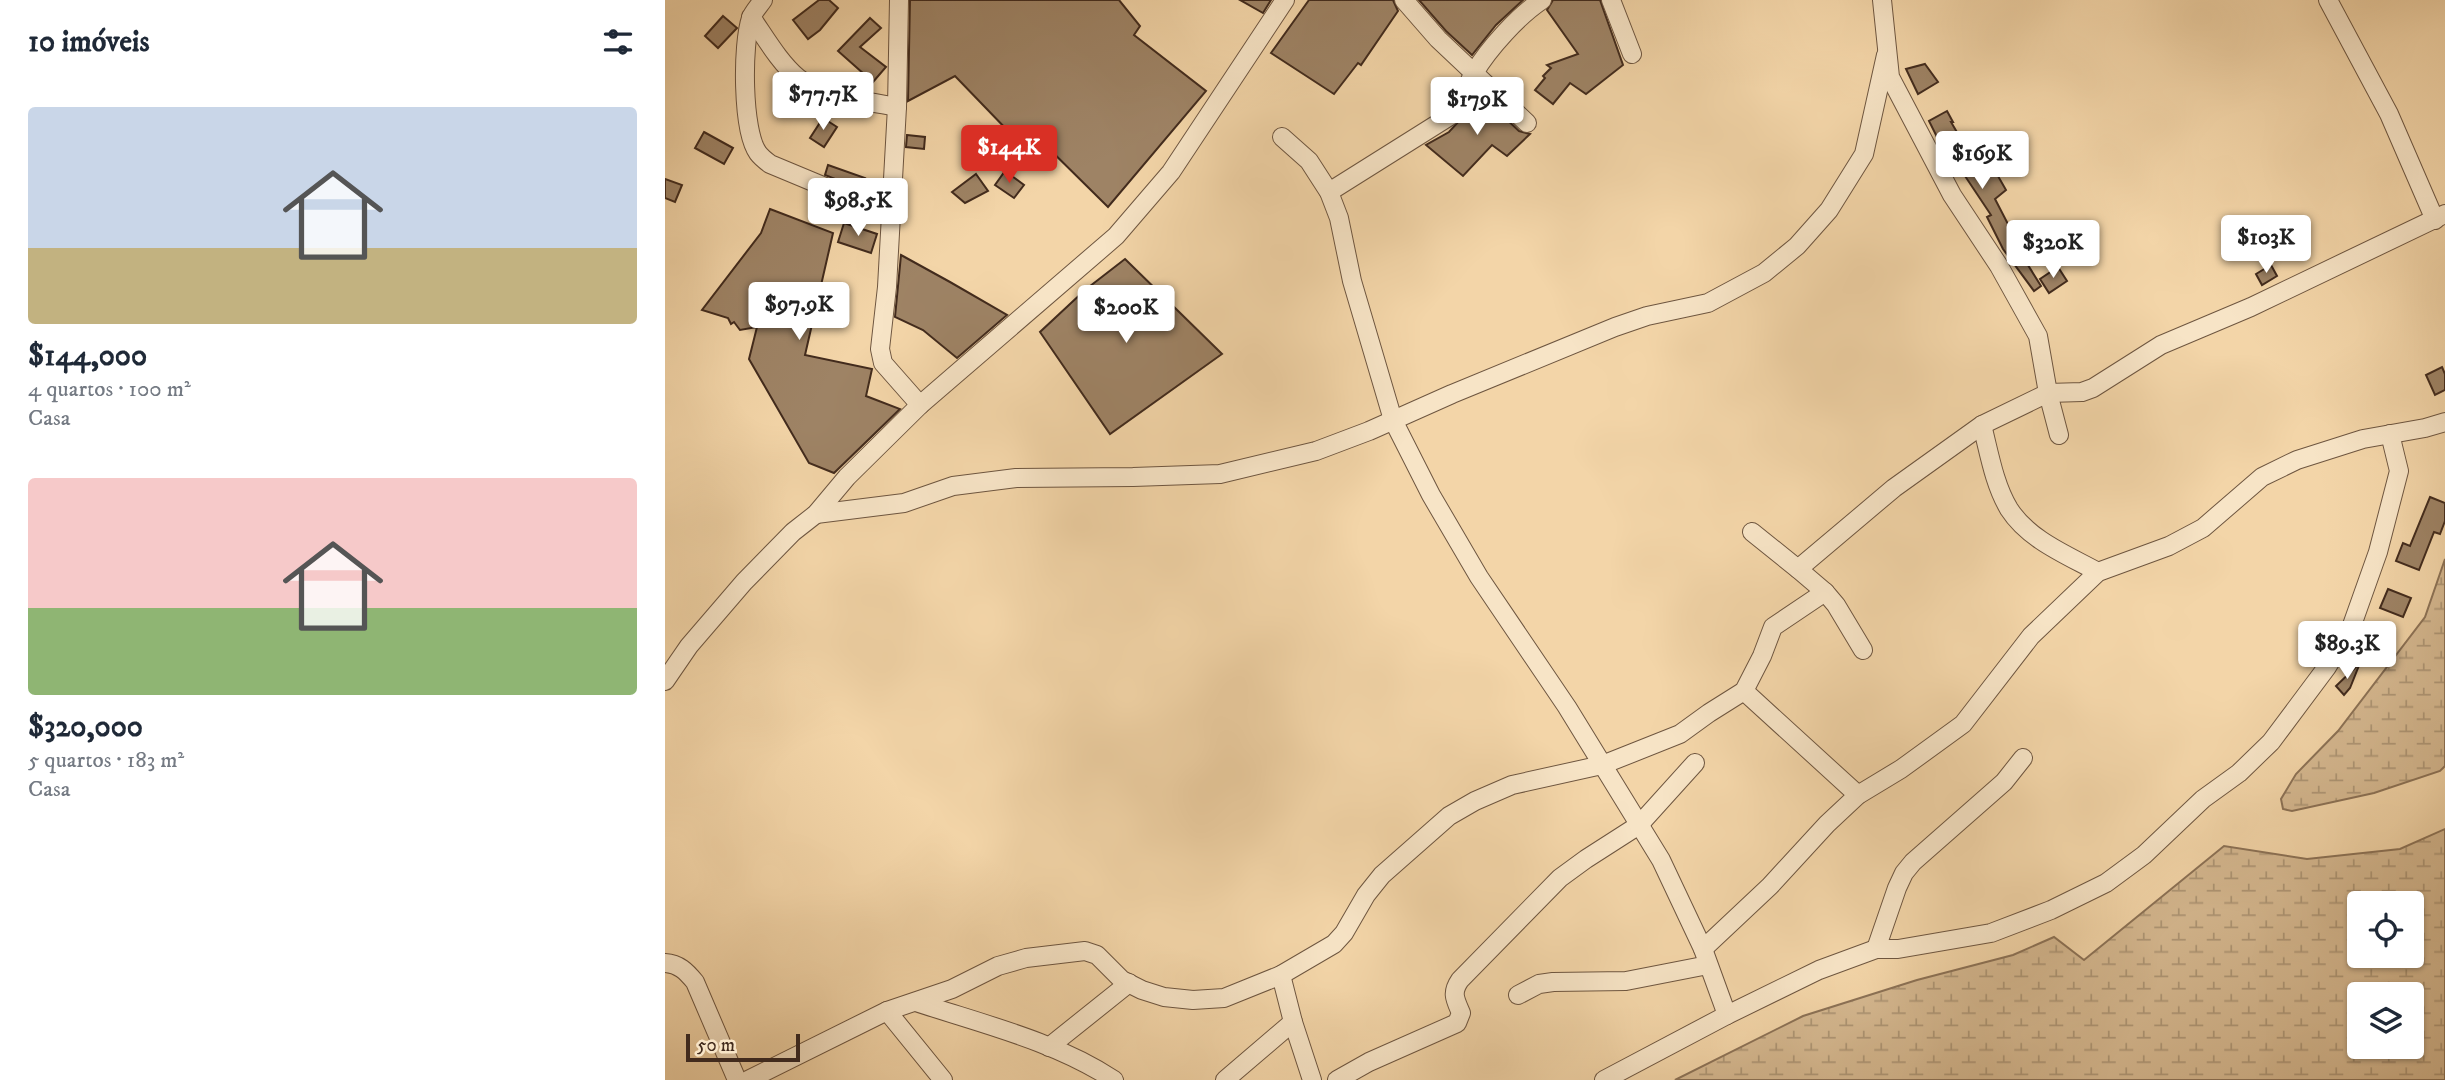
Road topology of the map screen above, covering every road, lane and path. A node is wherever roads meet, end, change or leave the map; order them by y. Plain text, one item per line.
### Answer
1 (763, 0) edge
2 (899, 0) edge
3 (1285, 0) edge
4 (1404, 0) edge
5 (1542, 0) edge
6 (1611, 0) edge
7 (1882, 0) edge
8 (2328, 0) edge
9 (751, 17) junction
10 (1632, 54) dead end
11 (1886, 55) junction
12 (1473, 73) junction
13 (897, 107) junction
14 (1527, 123) dead end
15 (1282, 137) dead end
16 (1329, 191) junction
17 (890, 214) junction
18 (2440, 217) edge
19 (2047, 393) junction
20 (920, 405) junction
21 (1393, 421) junction
22 (2445, 422) edge
23 (1982, 425) junction
24 (2390, 434) junction
25 (2059, 435) dead end
26 (816, 514) junction
27 (1752, 532) dead end
28 (1798, 569) junction
29 (2098, 572) junction
30 (1825, 592) junction
31 (1863, 650) dead end
32 (665, 681) edge
33 (1744, 691) junction
34 (2023, 758) dead end
35 (1695, 763) dead end
36 (1602, 765) junction
37 (1858, 795) junction
38 (1639, 825) junction
39 (1876, 949) junction
40 (1705, 957) junction
41 (665, 963) edge
42 (1282, 975) junction
43 (1129, 983) junction
44 (1518, 995) dead end
45 (916, 1002) junction
46 (887, 1011) junction
47 (1727, 1015) junction
48 (1293, 1022) junction
49 (1049, 1047) junction
50 (737, 1080) edge
51 (748, 1080) edge
52 (943, 1080) edge
53 (1114, 1080) edge
54 (1225, 1080) edge
55 (1312, 1080) edge
56 (1337, 1080) edge
57 (1604, 1080) edge

1 - 9 street
2 - 13 street
3 - 20 street
4 - 12 street
5 - 12 street
6 - 10 street
7 - 11 street
8 - 18 street
9 - 13 street
9 - 17 street
11 - 19 street
11 - 21 street
12 - 14 street
12 - 16 street
13 - 17 street
15 - 16 street
16 - 21 street
17 - 20 street
18 - 19 street
19 - 23 street
19 - 25 street
20 - 26 street
21 - 26 street
21 - 36 street
22 - 24 street
23 - 28 street
23 - 29 street
24 - 29 street
24 - 39 street
26 - 32 street
27 - 28 street
28 - 30 street
29 - 37 street
30 - 31 street
30 - 33 street
33 - 36 street
33 - 37 street
34 - 39 street
35 - 38 street
36 - 38 street
36 - 42 street
37 - 40 street
38 - 40 street
38 - 56 street
39 - 47 street
40 - 44 street
40 - 47 street
41 - 50 street
42 - 43 street
42 - 48 street
43 - 45 street
43 - 49 street
45 - 46 street
45 - 49 street
46 - 51 street
46 - 52 street
47 - 57 street
48 - 54 street
48 - 55 street
49 - 53 street

